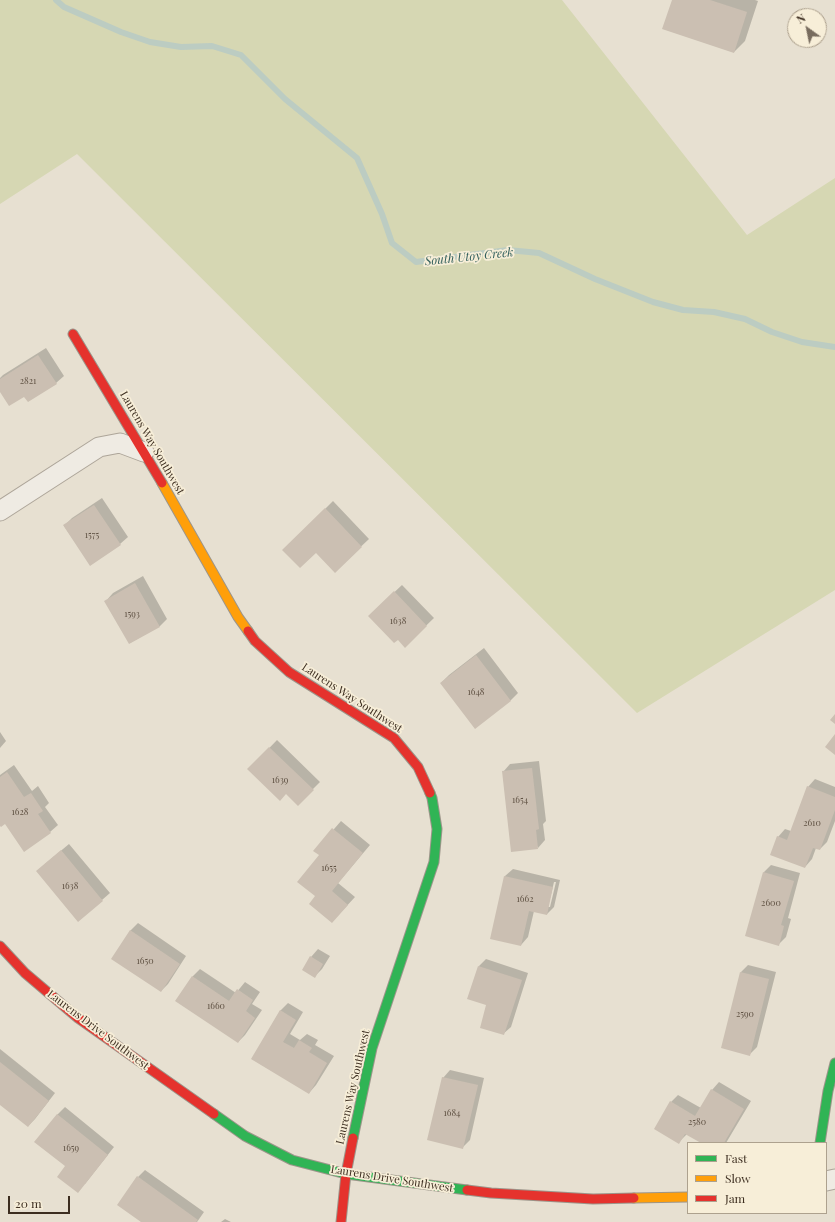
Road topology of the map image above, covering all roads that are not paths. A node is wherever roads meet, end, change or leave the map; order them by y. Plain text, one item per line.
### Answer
1 (73, 334) dead end
2 (144, 452) junction
3 (0, 511) edge
4 (0, 946) edge
5 (835, 1063) edge
6 (820, 1142) edge
7 (346, 1174) junction
8 (687, 1197) edge
9 (341, 1222) edge

1 - 2 street, Laurens Way Southwest
2 - 3 street
2 - 7 street, Laurens Way Southwest
4 - 7 street, Laurens Drive Southwest
5 - 6 street
7 - 8 street, Laurens Drive Southwest
7 - 9 street, Laurens Way Southwest

